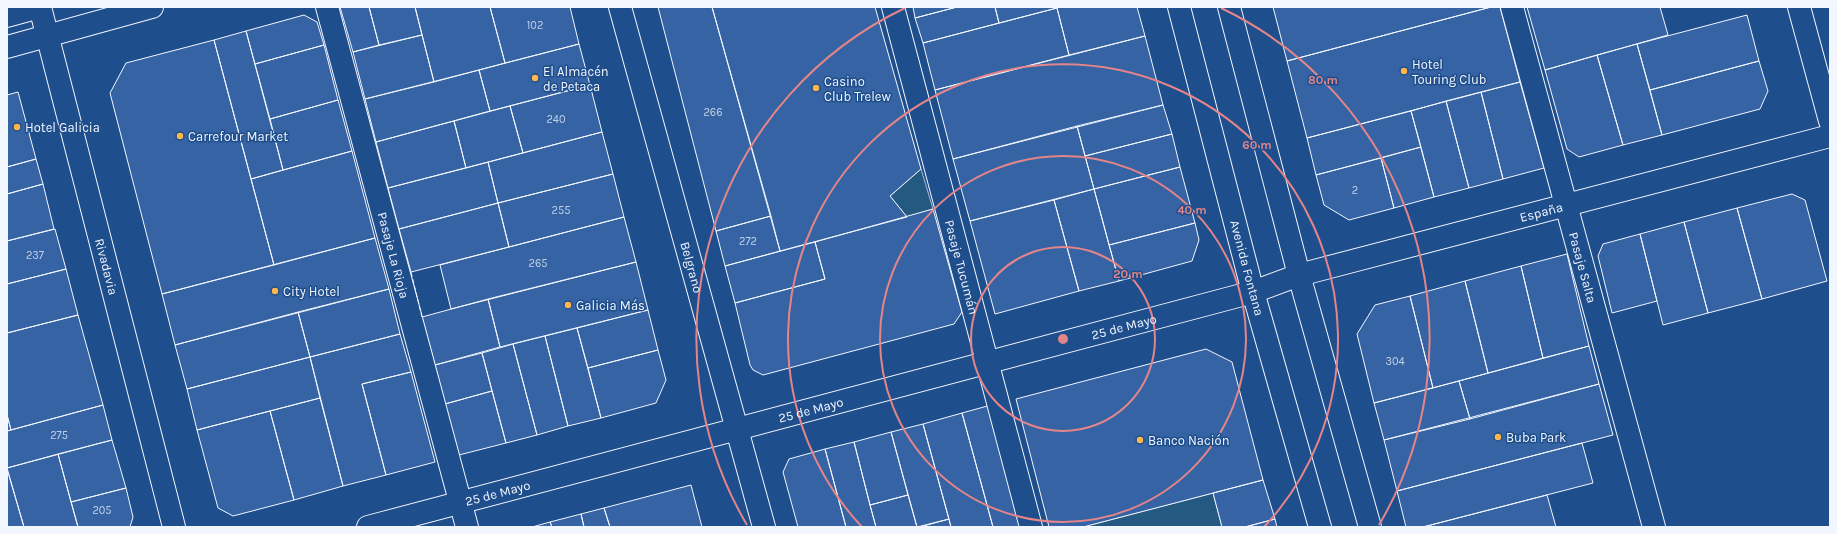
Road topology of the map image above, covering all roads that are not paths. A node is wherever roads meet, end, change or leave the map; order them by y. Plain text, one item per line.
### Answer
1 (40, 7) edge
2 (152, 7) edge
3 (328, 7) edge
4 (620, 7) edge
5 (893, 7) edge
6 (1179, 7) edge
7 (1229, 7) edge
8 (1512, 7) edge
9 (1799, 7) edge
10 (7, 16) edge
11 (48, 36) junction
12 (7, 46) edge
13 (1830, 121) edge
14 (1830, 136) edge
15 (1566, 205) junction
16 (1299, 275) junction
17 (1253, 292) junction
18 (988, 362) junction
19 (738, 429) junction
20 (461, 502) junction
21 (174, 527) edge
22 (368, 527) edge
23 (467, 527) edge
24 (764, 527) edge
25 (1032, 527) edge
26 (1320, 527) edge
27 (1370, 527) edge
28 (1654, 527) edge

1 - 10 street
1 - 11 street, Rivadavia
2 - 11 street
3 - 20 street, Pasaje La Rioja
4 - 19 street, Belgrano
5 - 18 street, Pasaje Tucumán
6 - 17 street, Avenida Fontana
7 - 16 street
8 - 15 street, Pasaje Salta
9 - 13 street
11 - 12 street
11 - 21 street, Rivadavia
14 - 15 street, España
15 - 16 street, España
15 - 28 street, Pasaje Salta
16 - 17 street, España
16 - 27 street
17 - 18 street, 25 de Mayo
17 - 26 street, Avenida Fontana
18 - 19 street, 25 de Mayo
18 - 25 street, Pasaje Tucumán
19 - 20 street, 25 de Mayo
19 - 24 street, Belgrano
20 - 22 street, 25 de Mayo
20 - 23 street, Pasaje La Rioja

